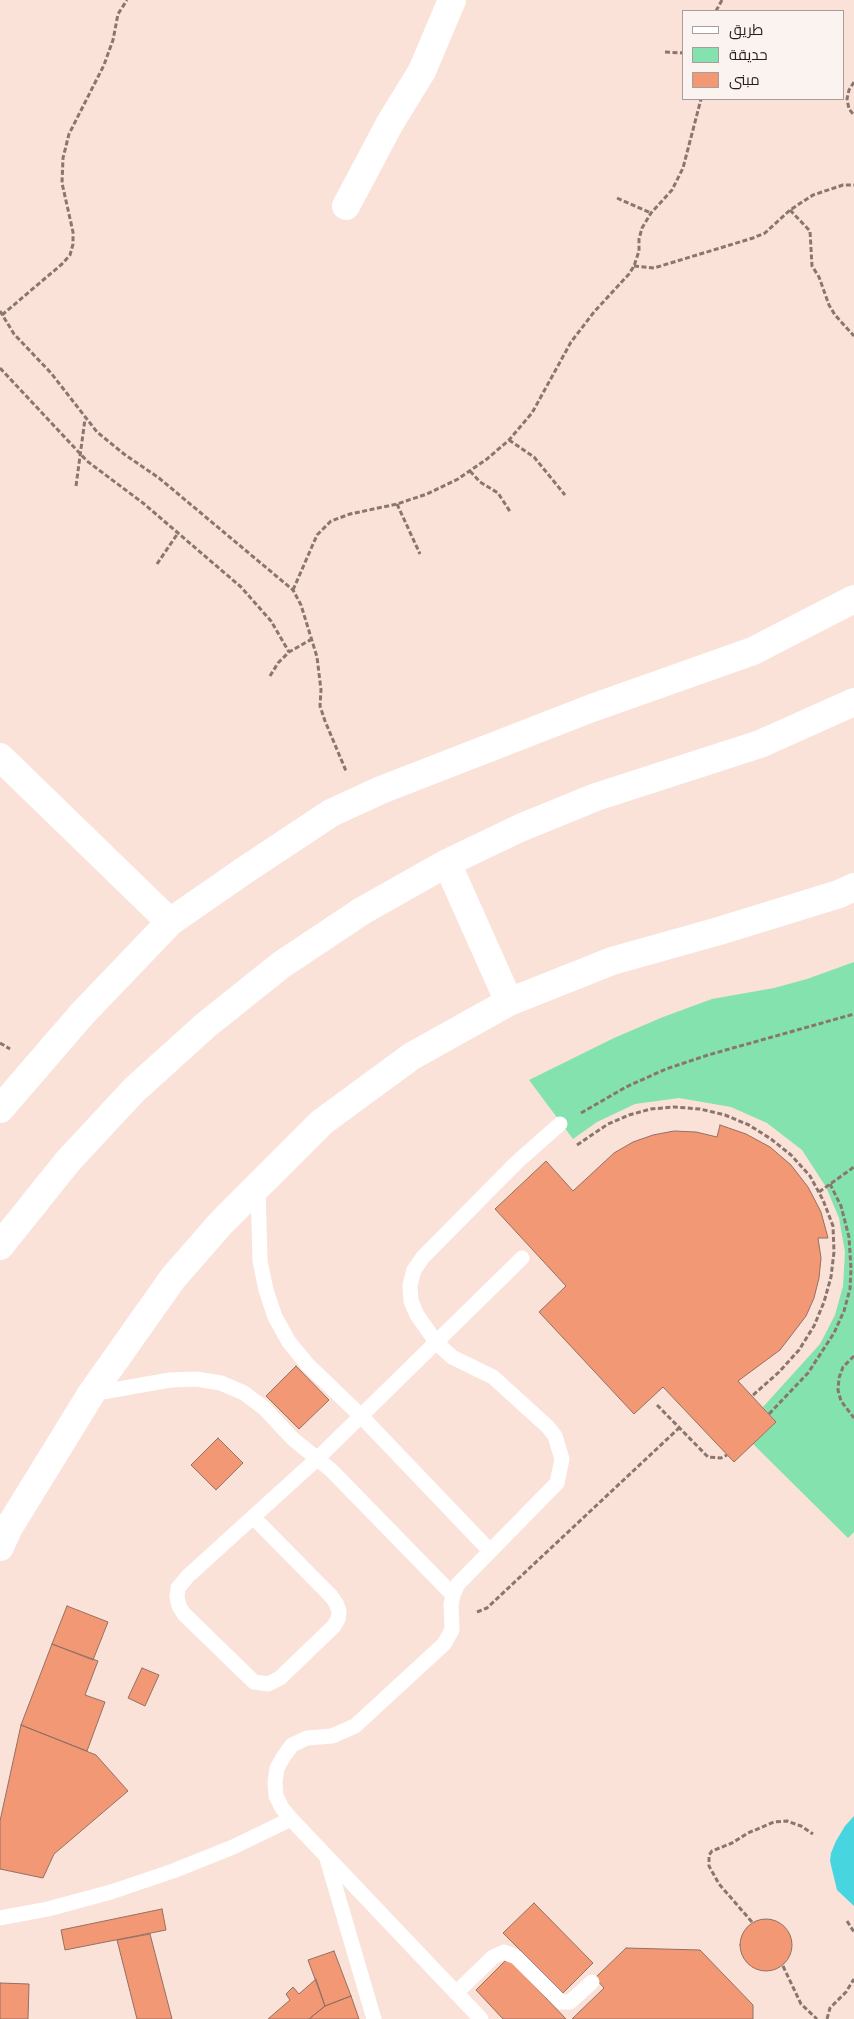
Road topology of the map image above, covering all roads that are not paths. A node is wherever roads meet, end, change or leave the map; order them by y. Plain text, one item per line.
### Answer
1 (452, 0) edge
2 (346, 206) dead end
3 (854, 599) edge
4 (854, 702) edge
5 (0, 757) edge
6 (446, 863) junction
7 (854, 887) edge
8 (170, 922) junction
9 (509, 1002) junction
10 (0, 1109) edge
11 (560, 1124) road end
12 (258, 1184) junction
13 (0, 1246) edge
14 (522, 1258) dead end
15 (436, 1342) junction
16 (91, 1394) junction
17 (361, 1416) junction
18 (318, 1458) junction
19 (253, 1517) junction
20 (0, 1547) edge
21 (490, 1551) junction
22 (453, 1595) junction
23 (291, 1819) junction
24 (326, 1855) junction
25 (0, 1918) edge
26 (592, 1982) dead end
27 (456, 1993) junction
28 (374, 2019) edge
29 (481, 2019) edge

1 - 2 street
3 - 8 street
4 - 6 street
5 - 8 street
6 - 9 street
6 - 13 street
7 - 9 street
8 - 10 street
9 - 12 street
11 - 15 lane
12 - 16 street
12 - 17 lane
14 - 15 lane
15 - 17 lane
15 - 21 lane
16 - 18 lane
16 - 20 street
17 - 18 lane
17 - 21 lane
18 - 19 lane
18 - 22 lane
19 - 19 lane
21 - 22 lane
22 - 23 lane
23 - 24 lane
23 - 25 lane
24 - 27 lane
24 - 28 lane
26 - 27 lane
27 - 29 lane

